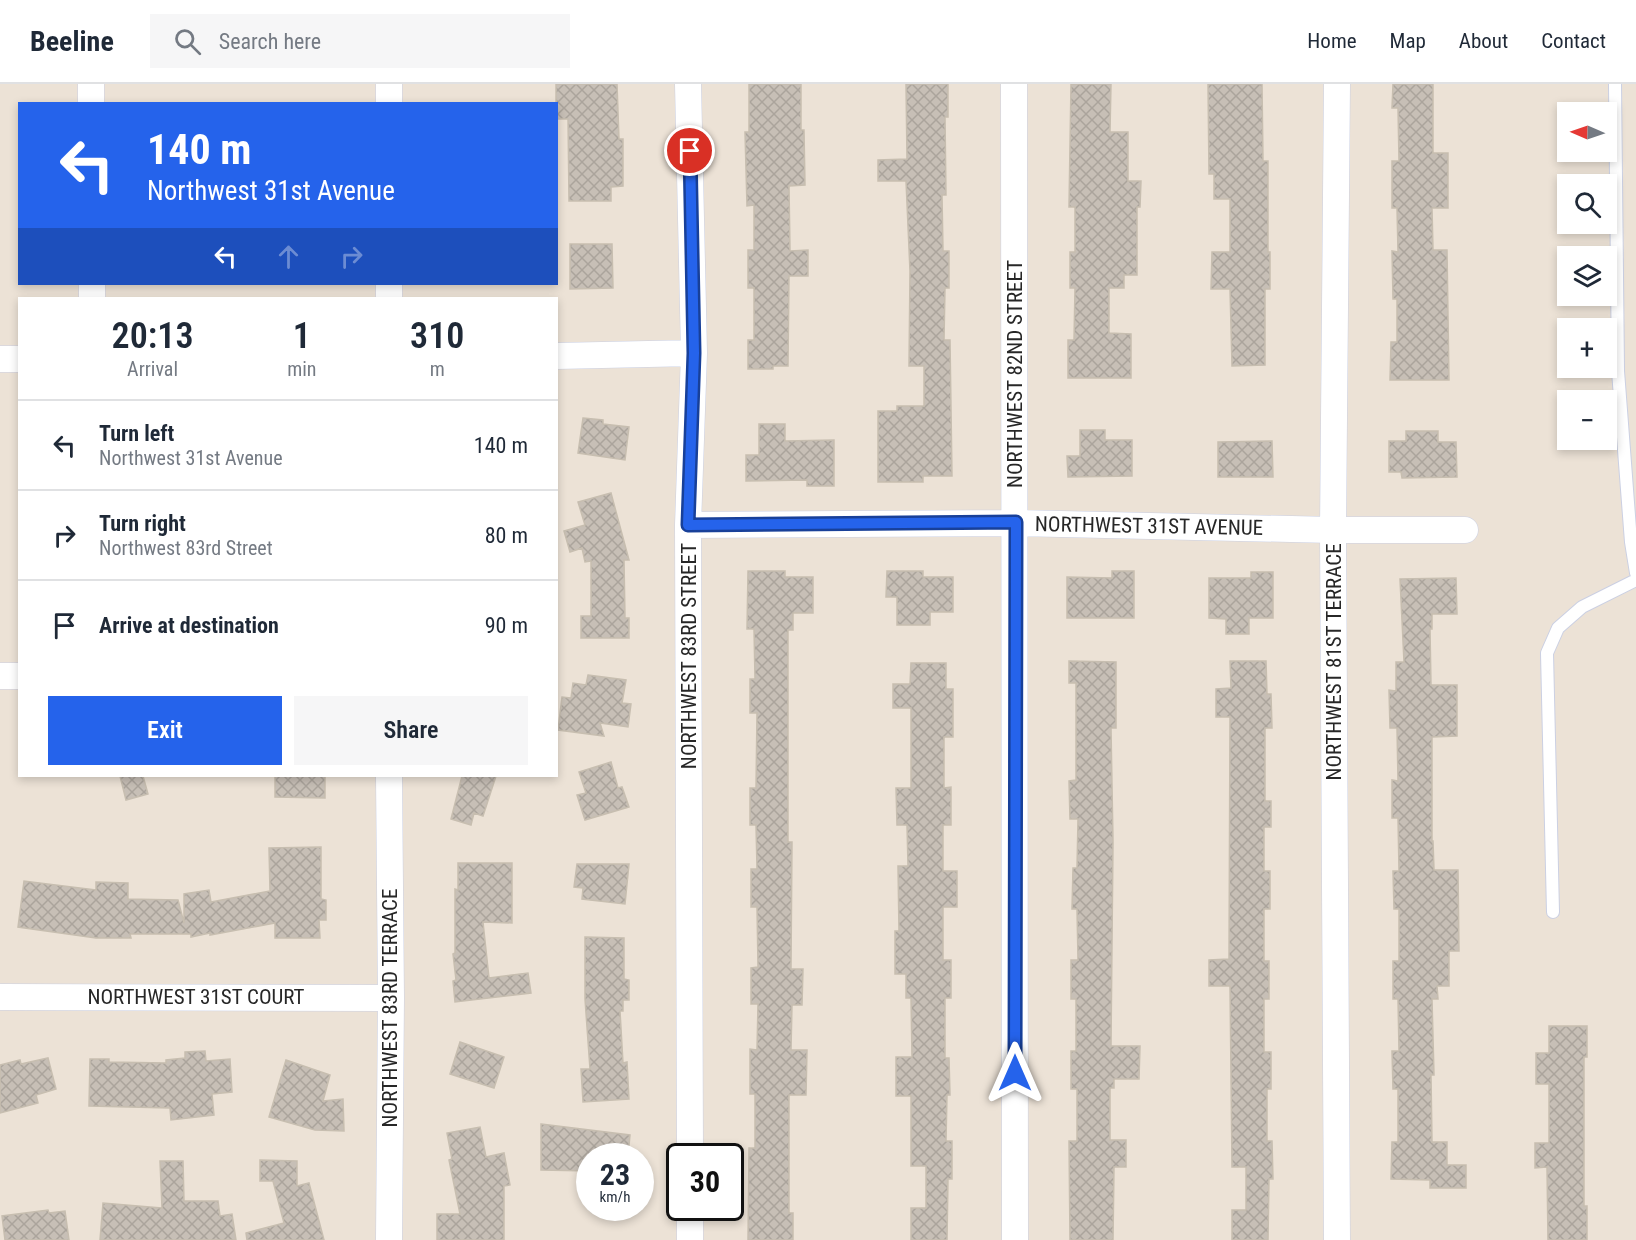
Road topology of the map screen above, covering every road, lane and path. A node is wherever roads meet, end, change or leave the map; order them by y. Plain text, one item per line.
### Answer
1 (91, 84) edge
2 (389, 84) edge
3 (688, 84) edge
4 (1014, 84) edge
5 (1337, 84) edge
6 (1615, 84) edge
7 (91, 102) edge
8 (389, 102) edge
9 (694, 353) junction
10 (558, 356) edge
11 (0, 359) edge
12 (18, 359) edge
13 (1016, 522) junction
14 (688, 525) junction
15 (1333, 530) junction
16 (1465, 530) dead end
17 (1636, 573) edge
18 (1636, 580) edge
19 (0, 676) edge
20 (18, 676) edge
21 (389, 777) edge
22 (1553, 912) dead end
23 (0, 997) edge
24 (391, 998) junction
25 (690, 1143) edge
26 (690, 1221) edge
27 (389, 1240) edge
28 (690, 1240) edge
29 (1015, 1240) edge
30 (1336, 1240) edge

1 - 7 street
2 - 8 street
3 - 9 street, NORTHWEST 83RD STREET
4 - 13 street, NORTHWEST 82ND STREET
5 - 15 street, NORTHWEST 81ST TERRACE
6 - 17 lane
9 - 10 street
9 - 14 street, NORTHWEST 83RD STREET
11 - 12 street
13 - 14 street, NORTHWEST 31ST AVENUE
13 - 15 street, NORTHWEST 31ST AVENUE
13 - 29 street, NORTHWEST 82ND STREET
14 - 25 street, NORTHWEST 83RD STREET
15 - 16 street, NORTHWEST 31ST AVENUE
15 - 30 street, NORTHWEST 81ST TERRACE
18 - 22 lane
19 - 20 street
21 - 24 street, NORTHWEST 83RD TERRACE
23 - 24 street, NORTHWEST 31ST COURT
24 - 27 street, NORTHWEST 83RD TERRACE
26 - 28 street

